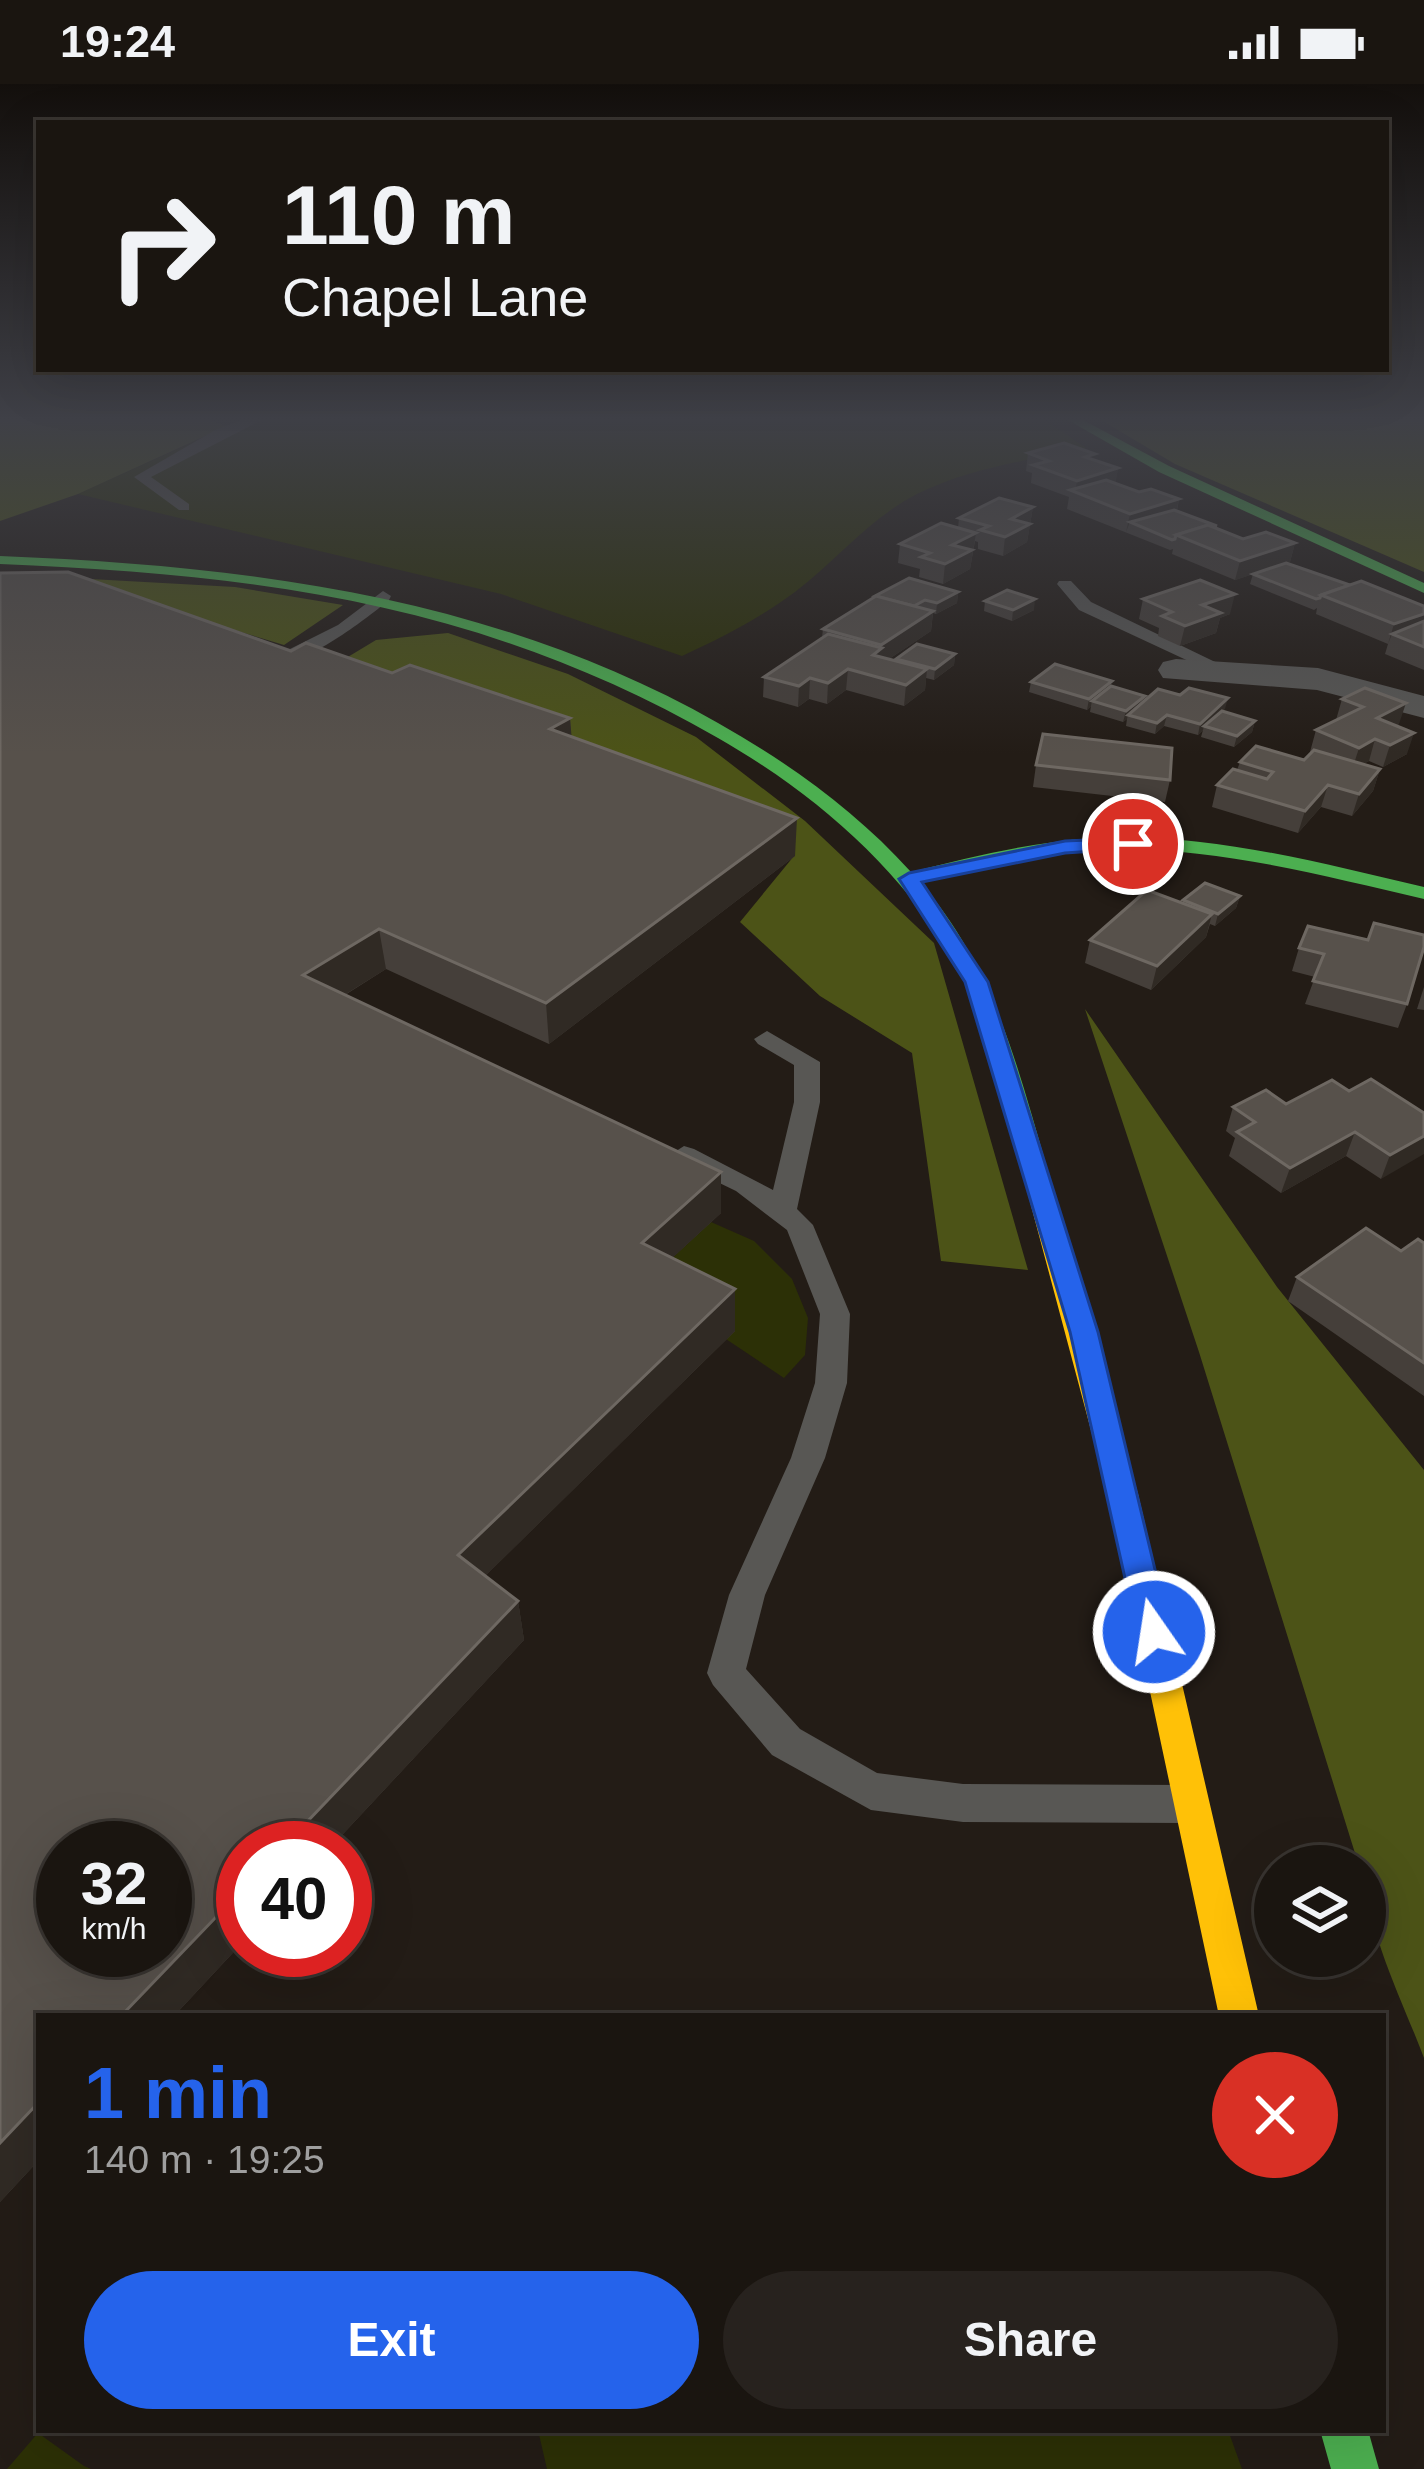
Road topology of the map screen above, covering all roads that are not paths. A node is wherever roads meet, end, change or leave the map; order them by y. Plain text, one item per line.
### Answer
1 (1299, 531) edge
2 (0, 560) edge
3 (1065, 584) dead end
4 (1424, 589) edge
5 (383, 596) junction
6 (260, 653) edge
7 (1176, 670) dead end
8 (1231, 674) junction
9 (1424, 707) edge
10 (909, 879) junction
11 (1424, 893) edge
12 (767, 1039) dead end
13 (648, 1138) edge
14 (782, 1211) junction
15 (1193, 1804) junction
16 (1238, 2013) edge
17 (1344, 2433) edge
18 (1355, 2469) edge

1 - 4 street
2 - 5 street
3 - 8 lane
5 - 6 lane
5 - 10 street
7 - 8 street
8 - 9 street
10 - 11 street
10 - 15 street
12 - 14 lane
13 - 14 lane
14 - 15 lane
15 - 16 street
17 - 18 street

